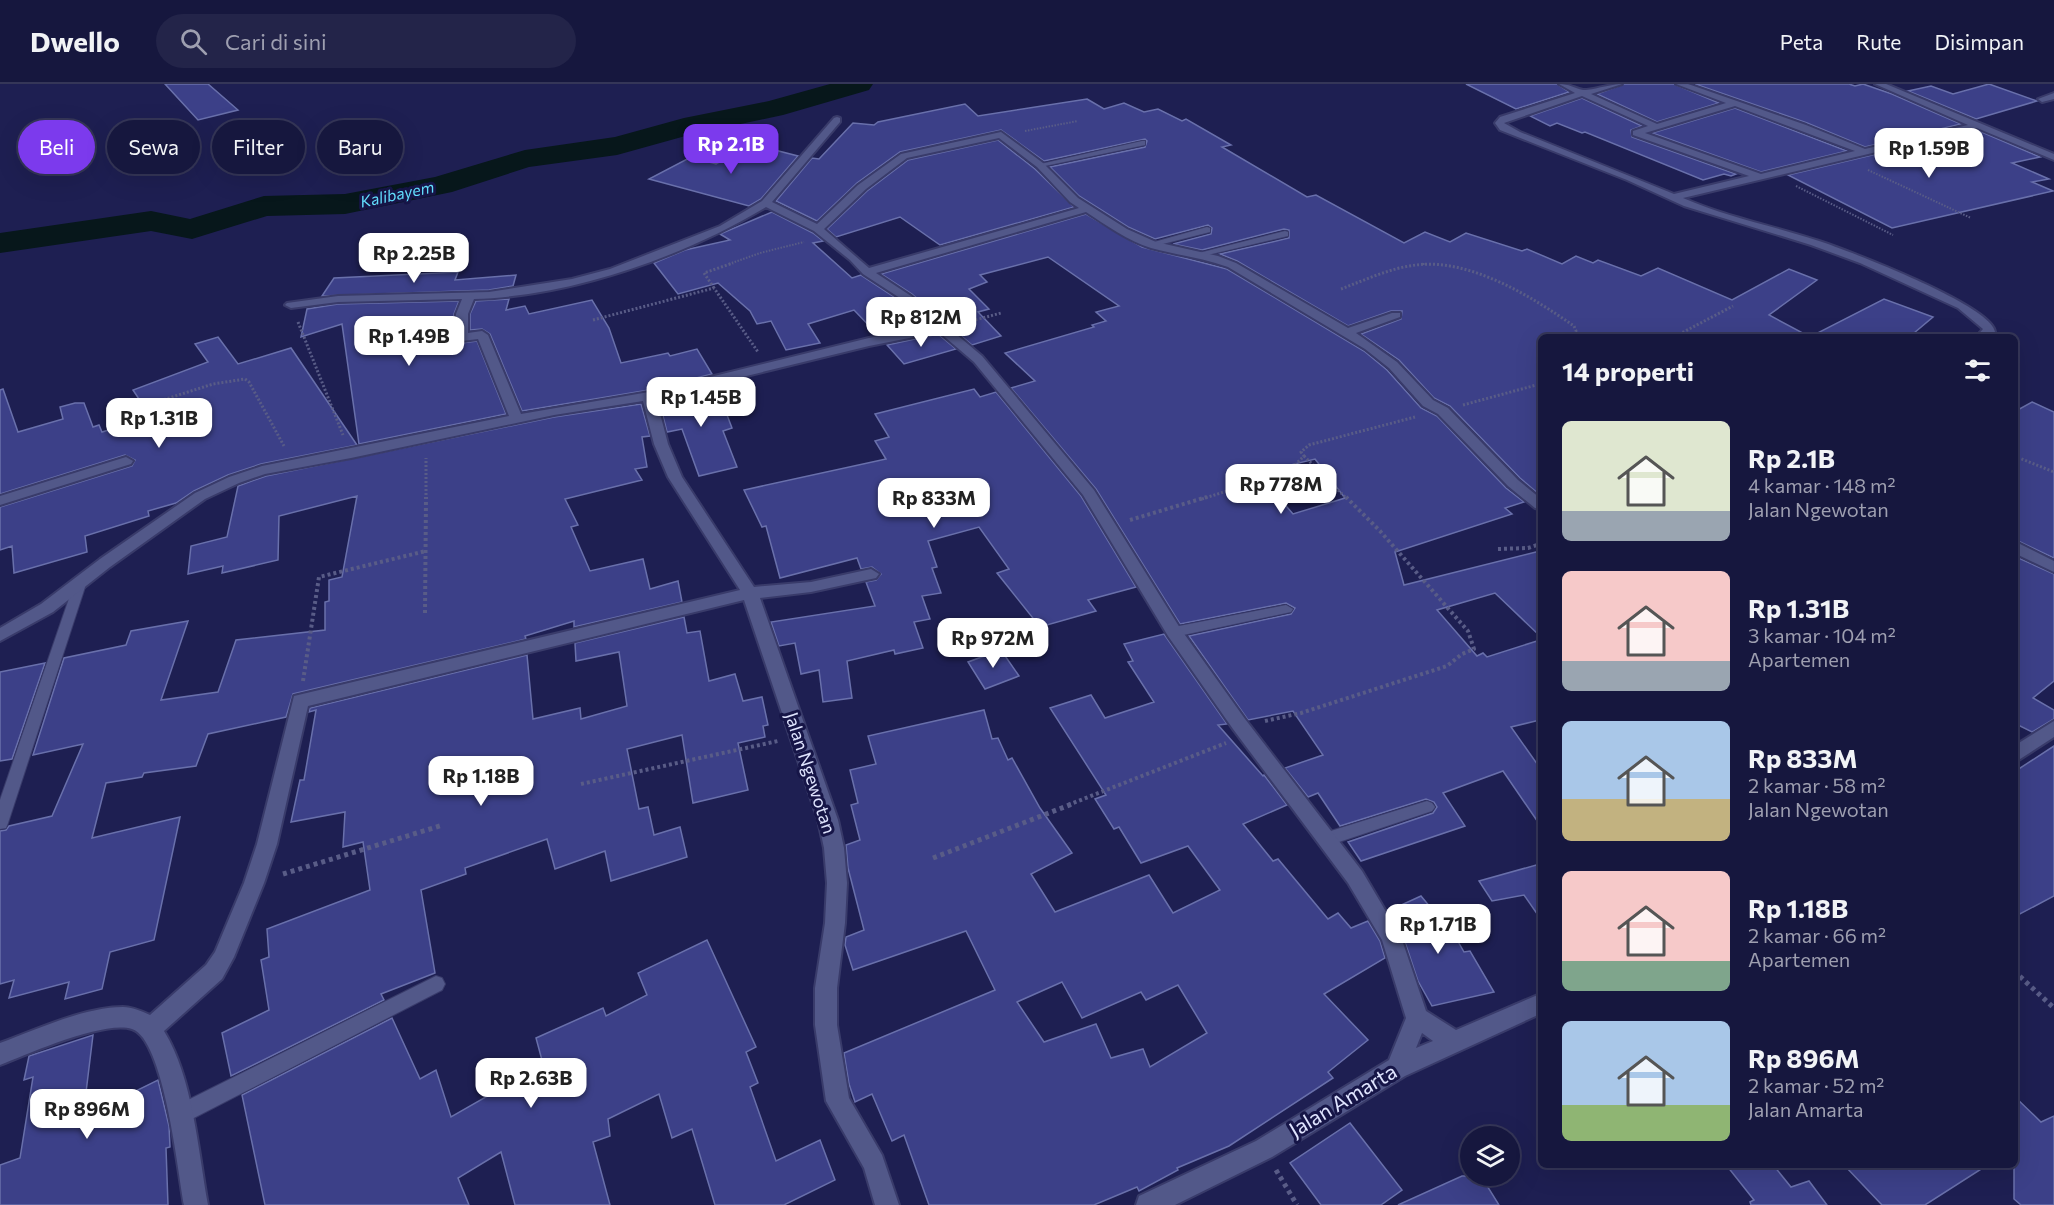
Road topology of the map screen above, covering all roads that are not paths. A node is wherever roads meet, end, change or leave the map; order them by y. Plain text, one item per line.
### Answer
1 (1563, 84) edge
2 (1618, 84) edge
3 (1680, 84) edge
4 (1880, 84) edge
5 (1584, 93) junction
6 (2054, 96) edge
7 (2042, 99) dead end
8 (1736, 103) junction
9 (837, 120) dead end
10 (1978, 124) junction
11 (1657, 127) junction
12 (1142, 143) dead end
13 (1865, 152) junction
14 (2054, 157) edge
15 (1040, 165) junction
16 (1766, 175) junction
17 (1674, 197) junction
18 (766, 203) junction
19 (1085, 209) junction
20 (1207, 230) dead end
21 (823, 232) junction
22 (1285, 234) dead end
23 (1151, 244) junction
24 (1199, 254) junction
25 (867, 272) junction
26 (470, 295) junction
27 (291, 305) road end
28 (1396, 315) dead end
29 (942, 328) junction
30 (1346, 333) junction
31 (1986, 334) edge
32 (649, 396) junction
33 (518, 419) junction
34 (126, 461) dead end
35 (0, 501) edge
36 (1538, 502) edge
37 (2018, 548) edge
38 (2054, 567) edge
39 (871, 574) dead end
40 (80, 584) junction
41 (750, 593) junction
42 (1286, 609) dead end
43 (1174, 632) junction
44 (0, 635) edge
45 (2054, 728) edge
46 (2018, 753) edge
47 (6, 788) edge
48 (1427, 807) dead end
49 (0, 822) edge
50 (1327, 839) junction
51 (436, 984) dead end
52 (1538, 1005) edge
53 (1417, 1018) junction
54 (151, 1028) junction
55 (1455, 1042) junction
56 (0, 1054) edge
57 (1397, 1068) junction
58 (179, 1115) junction
59 (196, 1205) edge
60 (887, 1205) edge
61 (1148, 1205) edge

1 - 5 street
2 - 5 street
3 - 8 street
4 - 10 street
5 - 11 street
5 - 17 street
6 - 7 street
8 - 11 street
8 - 13 street
9 - 18 street
10 - 13 street
10 - 14 street
11 - 16 street
12 - 15 lane
13 - 16 street
15 - 19 street
15 - 21 street
16 - 17 street
17 - 31 street
18 - 21 street
18 - 26 street
19 - 23 street
19 - 25 street
20 - 23 lane
21 - 25 street
22 - 24 lane
23 - 24 street
24 - 30 street
25 - 29 street
26 - 27 street
26 - 33 street
28 - 30 street
29 - 32 street
29 - 43 street
30 - 36 street
32 - 33 street
32 - 41 street, Jalan Ngewotan
33 - 40 street
34 - 35 street
37 - 38 street
39 - 41 street
40 - 44 street
40 - 47 lane
41 - 54 street
41 - 60 street, Jalan Ngewotan
42 - 43 lane
43 - 50 street
45 - 46 street
47 - 49 lane
48 - 50 lane
50 - 53 street
51 - 58 lane
52 - 55 street, Jalan Amarta
53 - 55 street
53 - 57 street
54 - 56 street
54 - 58 street
55 - 57 street, Jalan Amarta
57 - 61 street, Jalan Amarta
58 - 59 street

